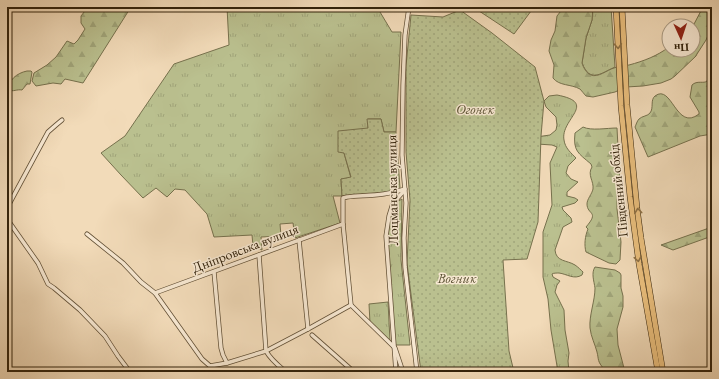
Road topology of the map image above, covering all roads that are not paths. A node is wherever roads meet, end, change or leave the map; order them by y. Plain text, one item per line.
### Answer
1 (409, 7) edge
2 (616, 7) edge
3 (622, 7) edge
4 (62, 120) dead end
5 (405, 189) junction
6 (7, 208) edge
7 (7, 219) edge
8 (343, 224) junction
9 (87, 234) dead end
10 (299, 240) junction
11 (259, 255) junction
12 (214, 272) junction
13 (155, 293) junction
14 (351, 305) junction
15 (308, 329) junction
16 (312, 335) dead end
17 (395, 348) junction
18 (266, 351) junction
19 (227, 363) junction
20 (130, 372) edge
21 (286, 372) edge
22 (354, 372) edge
23 (396, 372) edge
24 (403, 372) edge
25 (417, 372) edge
26 (658, 372) edge
27 (663, 372) edge

1 - 5 street, Лоцманська вулиця
2 -> 26 main road, Південний обхід
27 -> 3 main road, Південний обхід
4 - 6 street
5 - 8 street
5 - 17 street
5 - 25 street, Лоцманська вулиця
7 - 20 street
8 - 10 street, Дніпровська вулиця
8 - 14 street
9 - 13 street
10 - 11 street, Дніпровська вулиця
10 - 15 street
11 - 12 street, Дніпровська вулиця
11 - 18 street
12 - 13 street, Дніпровська вулиця
12 - 19 street
13 - 19 street
14 - 15 street
14 - 17 street
15 - 18 street
16 - 22 street
17 - 23 street
17 - 24 street
18 - 19 street
18 - 21 street

